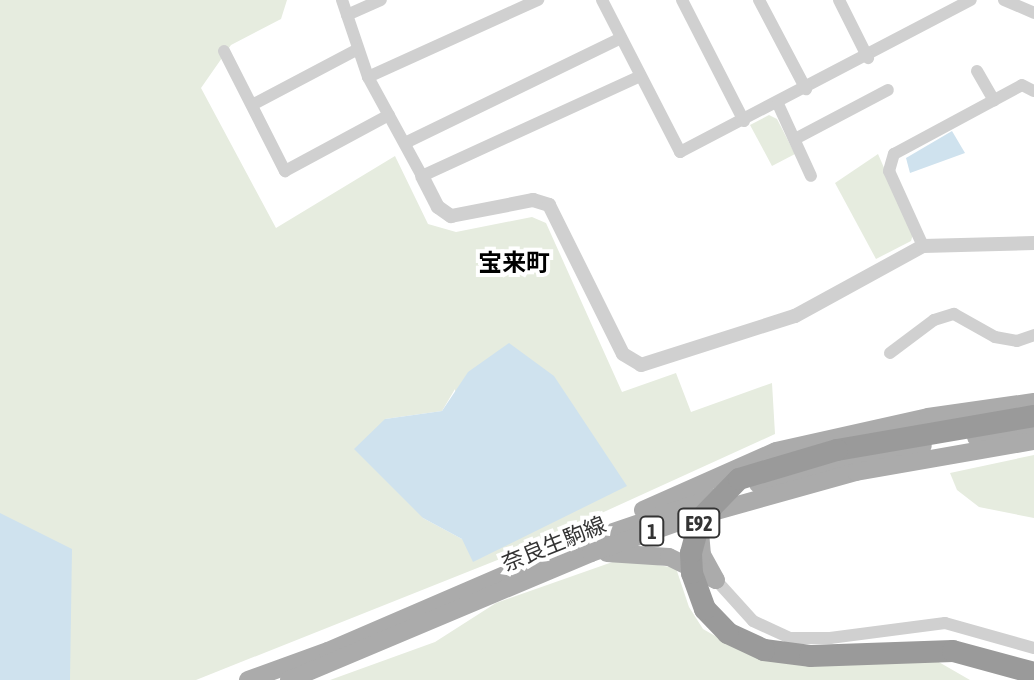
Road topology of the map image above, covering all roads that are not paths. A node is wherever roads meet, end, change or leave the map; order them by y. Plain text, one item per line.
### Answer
1 (342, 0) edge
2 (381, 0) edge
3 (538, 0) edge
4 (602, 0) edge
5 (682, 0) edge
6 (759, 0) edge
7 (839, 0) edge
8 (971, 0) edge
9 (1004, 0) edge
10 (1034, 13) edge
11 (347, 15) junction
12 (621, 38) junction
13 (358, 49) junction
14 (224, 51) dead end
15 (868, 58) junction
16 (977, 71) dead end
17 (640, 76) junction
18 (368, 77) junction
19 (806, 89) junction
20 (888, 90) dead end
21 (1034, 91) edge
22 (994, 100) junction
23 (778, 104) junction
24 (252, 105) junction
25 (389, 115) junction
26 (744, 121) junction
27 (795, 139) junction
28 (405, 143) junction
29 (422, 176) junction
30 (811, 176) dead end
31 (1034, 243) edge
32 (923, 246) junction
33 (1034, 335) edge
34 (890, 353) dead end
35 (1034, 402) edge
36 (1034, 416) edge
37 (1034, 428) edge
38 (1034, 441) edge
39 (729, 507) junction
40 (572, 546) junction
41 (591, 553) junction
42 (716, 580) junction
43 (1034, 648) edge
44 (1034, 673) edge
45 (248, 680) edge
46 (289, 680) edge

1 - 11 street
2 - 11 street
3 - 18 street
4 - 12 street
5 - 26 street
6 - 19 street
7 - 15 street
8 - 15 street
9 - 10 street
11 - 13 street
12 - 17 street
12 - 28 street
13 - 18 street
13 - 24 street
14 - 24 street
15 - 19 street
16 - 22 street
17 - 26 street
17 - 29 street
18 - 25 street
19 - 23 street
20 - 27 street
21 - 22 street
22 - 32 street
23 - 26 street
23 - 27 street
24 - 25 street
25 - 28 street
27 - 30 street
28 - 29 street
29 - 32 street
31 - 32 street
33 - 34 street
35 - 40 main road, 奈良生駒線 / 1
36 - 44 highway, E92, bridge
37 - 40 main road, 奈良生駒線 / 1
38 - 39 main road, 奈良生駒線 / 1
39 - 41 main road, 奈良生駒線 / 1
39 - 42 main road
40 - 45 main road, 奈良生駒線 / 1
41 - 42 main road
41 - 46 main road, 奈良生駒線 / 1
42 - 43 street

